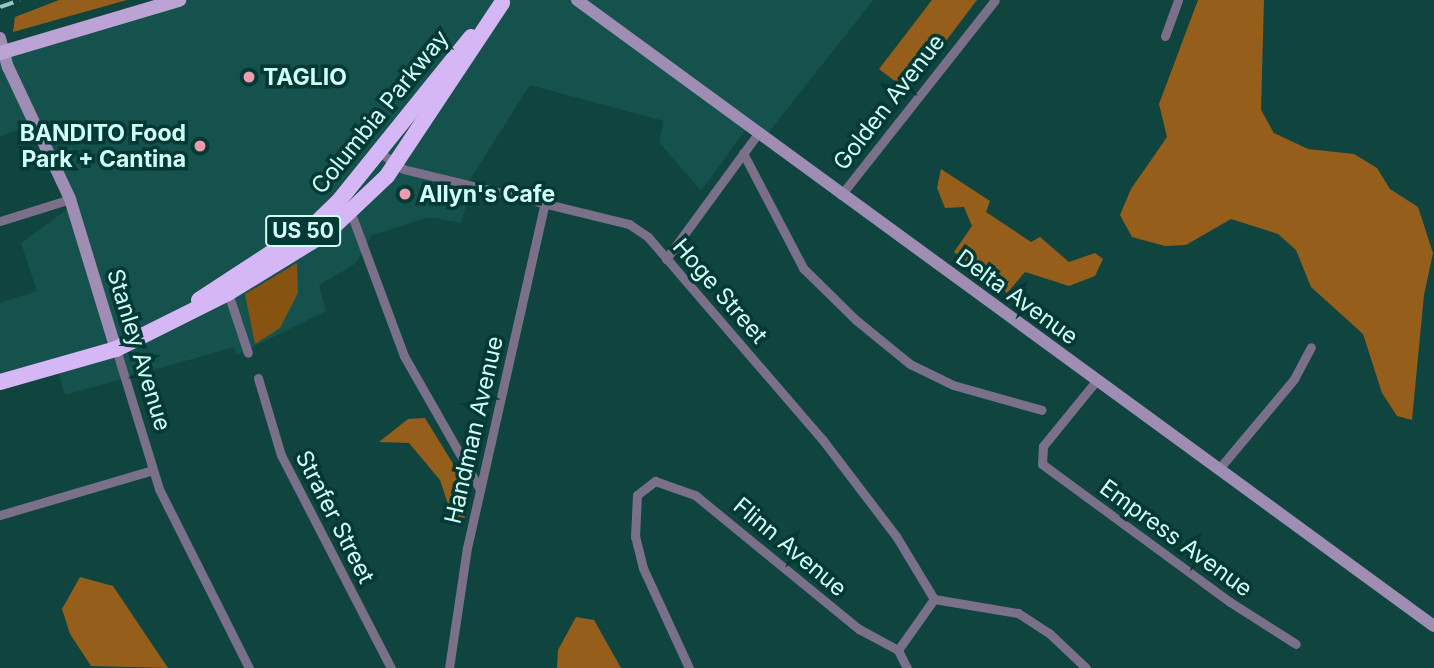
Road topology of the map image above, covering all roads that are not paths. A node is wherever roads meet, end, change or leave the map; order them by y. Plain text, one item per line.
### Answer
1 (179, 0) edge
2 (577, 0) edge
3 (995, 0) edge
4 (1178, 0) edge
5 (503, 1) edge
6 (1166, 36) dead end
7 (2, 48) edge
8 (441, 71) junction
9 (759, 132) junction
10 (379, 152) junction
11 (743, 153) junction
12 (395, 165) junction
13 (841, 195) junction
14 (341, 198) junction
15 (70, 199) junction
16 (545, 202) junction
17 (352, 213) junction
18 (0, 221) edge
19 (666, 258) junction
20 (228, 293) junction
21 (184, 313) junction
22 (1311, 347) dead end
23 (116, 349) junction
24 (248, 353) dead end
25 (258, 378) dead end
26 (0, 382) edge
27 (1096, 382) junction
28 (1042, 410) dead end
29 (153, 470) junction
30 (1218, 470) junction
31 (480, 489) junction
32 (0, 514) edge
33 (934, 599) junction
34 (1434, 626) edge
35 (1296, 644) dead end
36 (898, 650) junction
37 (249, 668) edge
38 (391, 668) edge
39 (449, 668) edge
40 (689, 668) edge
41 (907, 668) edge
42 (1086, 668) edge

1 - 7 main road
2 - 9 main road, Delta Avenue
3 - 13 street, Golden Avenue
4 - 6 street
5 - 8 highway, Columbia Parkway / US 50
5 - 12 highway, Columbia Parkway / US 50
7 - 15 main road, Stanley Avenue
8 - 10 highway, Columbia Parkway / US 50
8 - 12 highway
9 - 11 street
9 - 13 main road, Delta Avenue
10 - 12 street, Hoge Street
10 - 14 highway, Columbia Parkway / US 50
11 - 19 street
11 - 28 street
12 - 16 street, Hoge Street
12 - 17 highway, Columbia Parkway / US 50
13 - 27 main road, Delta Avenue
14 - 17 street
14 - 21 highway, Columbia Parkway / US 50
15 - 18 street
15 - 23 main road, Stanley Avenue
16 - 19 street, Hoge Street
16 - 31 street, Handman Avenue
17 - 20 highway, Columbia Parkway / US 50
17 - 31 street
19 - 33 street, Hoge Street
20 - 21 highway, Columbia Parkway / US 50
20 - 24 street
21 - 23 highway, Columbia Parkway / US 50
22 - 30 street
23 - 26 highway, Columbia Parkway / US 50
23 - 29 street, Stanley Avenue
25 - 38 street, Strafer Street
27 - 30 main road, Delta Avenue
27 - 35 street, Empress Avenue
29 - 32 street
29 - 37 street, Stanley Avenue
30 - 34 main road, Delta Avenue
31 - 39 street, Handman Avenue
33 - 36 street
33 - 42 street
36 - 40 street, Flinn Avenue
36 - 41 street

